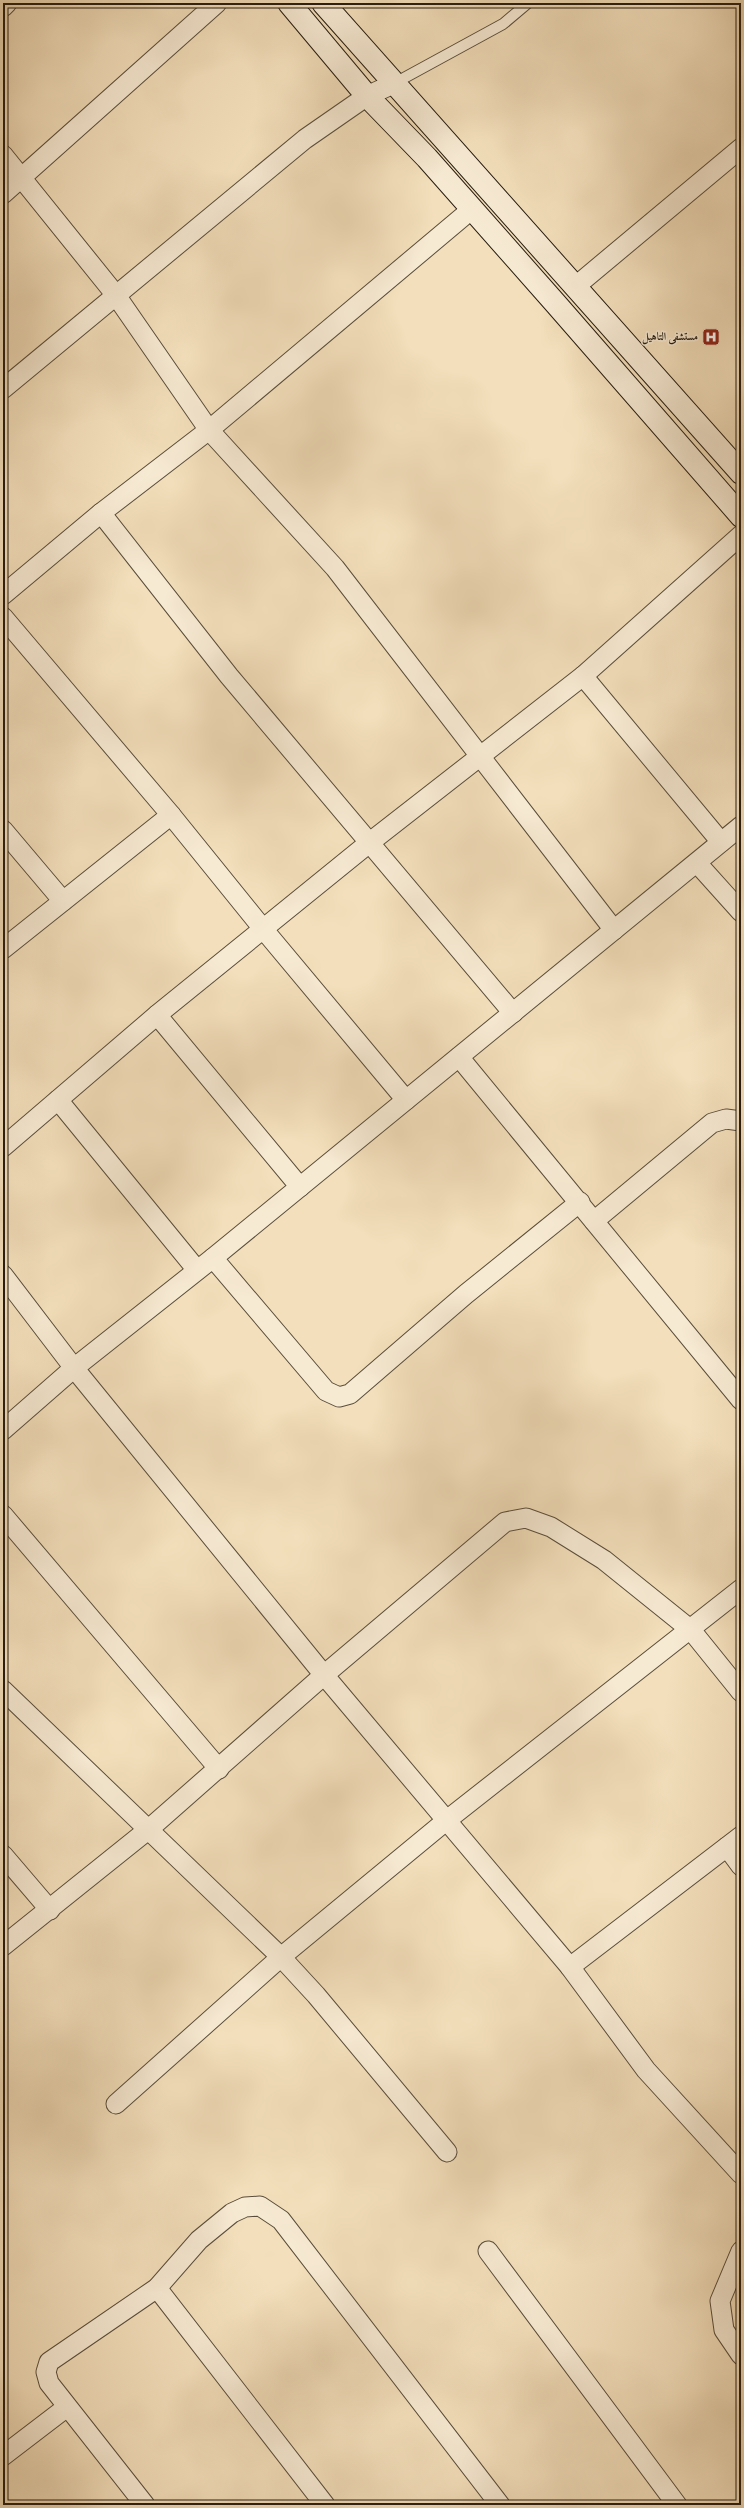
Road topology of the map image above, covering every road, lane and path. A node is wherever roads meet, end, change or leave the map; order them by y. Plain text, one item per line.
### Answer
1 (7, 3) edge
2 (217, 3) edge
3 (289, 3) edge
4 (322, 3) edge
5 (528, 3) edge
6 (3, 7) edge
7 (393, 84) junction
8 (367, 96) junction
9 (741, 148) edge
10 (3, 155) edge
11 (22, 177) junction
12 (3, 194) edge
13 (472, 209) junction
14 (576, 286) junction
15 (115, 294) junction
16 (3, 389) edge
17 (209, 430) junction
18 (741, 474) edge
19 (101, 513) junction
20 (741, 516) edge
21 (741, 535) edge
22 (3, 595) edge
23 (3, 616) edge
24 (583, 676) junction
25 (480, 756) junction
26 (171, 814) junction
27 (741, 826) edge
28 (3, 830) edge
29 (721, 842) junction
30 (369, 843) junction
31 (698, 863) junction
32 (63, 901) junction
33 (741, 912) edge
34 (264, 930) junction
35 (614, 930) junction
36 (3, 950) edge
37 (513, 1013) junction
38 (157, 1015) junction
39 (459, 1057) junction
40 (58, 1100) junction
41 (406, 1100) junction
42 (741, 1121) edge
43 (3, 1147) edge
44 (300, 1187) junction
45 (580, 1202) junction
46 (594, 1221) junction
47 (213, 1258) junction
48 (197, 1270) junction
49 (3, 1275) edge
50 (74, 1368) junction
51 (741, 1400) edge
52 (3, 1430) edge
53 (3, 1515) edge
54 (741, 1589) edge
55 (691, 1630) junction
56 (324, 1675) junction
57 (3, 1690) edge
58 (741, 1692) edge
59 (219, 1769) junction
60 (447, 1820) junction
61 (149, 1829) junction
62 (734, 1841) edge
63 (3, 1855) edge
64 (741, 1866) edge
65 (50, 1910) junction
66 (3, 1946) edge
67 (281, 1957) junction
68 (570, 1967) junction
69 (116, 2104) dead end
70 (447, 2152) dead end
71 (741, 2174) edge
72 (488, 2251) dead end
73 (741, 2251) edge
74 (157, 2288) junction
75 (741, 2355) edge
76 (67, 2407) junction
77 (3, 2456) edge
78 (145, 2505) edge
79 (324, 2505) edge
80 (500, 2505) edge
81 (677, 2505) edge

1 - 6 street
2 - 11 street
3 - 8 main road
4 - 7 main road
5 - 7 lane
7 - 8 street
7 - 14 main road
8 - 13 main road
8 - 15 street
9 - 14 street
10 - 11 street
11 - 12 street
11 - 15 street
13 - 17 street
13 - 20 main road
14 - 18 main road
15 - 16 street
15 - 17 street
17 - 19 street
17 - 25 street
19 - 22 street
19 - 30 street
21 - 24 street
23 - 26 street
24 - 25 street
24 - 29 street
25 - 30 street
25 - 35 street
26 - 32 street
26 - 34 street
27 - 29 street
28 - 32 street
29 - 31 street
30 - 34 street
30 - 37 street
31 - 33 street
31 - 35 street
32 - 36 street
34 - 38 street
34 - 41 street
35 - 37 street
37 - 39 street
38 - 40 street
38 - 44 street
39 - 41 street
39 - 45 street
40 - 43 street
40 - 48 street
41 - 44 street
42 - 46 street
44 - 47 street
45 - 46 street
45 - 47 street
46 - 51 street
47 - 48 street
48 - 50 street
49 - 50 street
50 - 52 street
50 - 56 street
53 - 59 street
54 - 55 street
55 - 56 street
55 - 58 street
55 - 60 street
56 - 59 street
56 - 60 street
57 - 61 street
59 - 61 street
60 - 67 street
60 - 68 street
61 - 65 street
61 - 67 street
62 - 64 street
62 - 68 street
63 - 65 street
65 - 66 street
67 - 69 street
67 - 70 street
68 - 71 street
72 - 81 street
73 - 75 street
74 - 76 street
74 - 79 street
74 - 80 street
76 - 77 street
76 - 78 street

